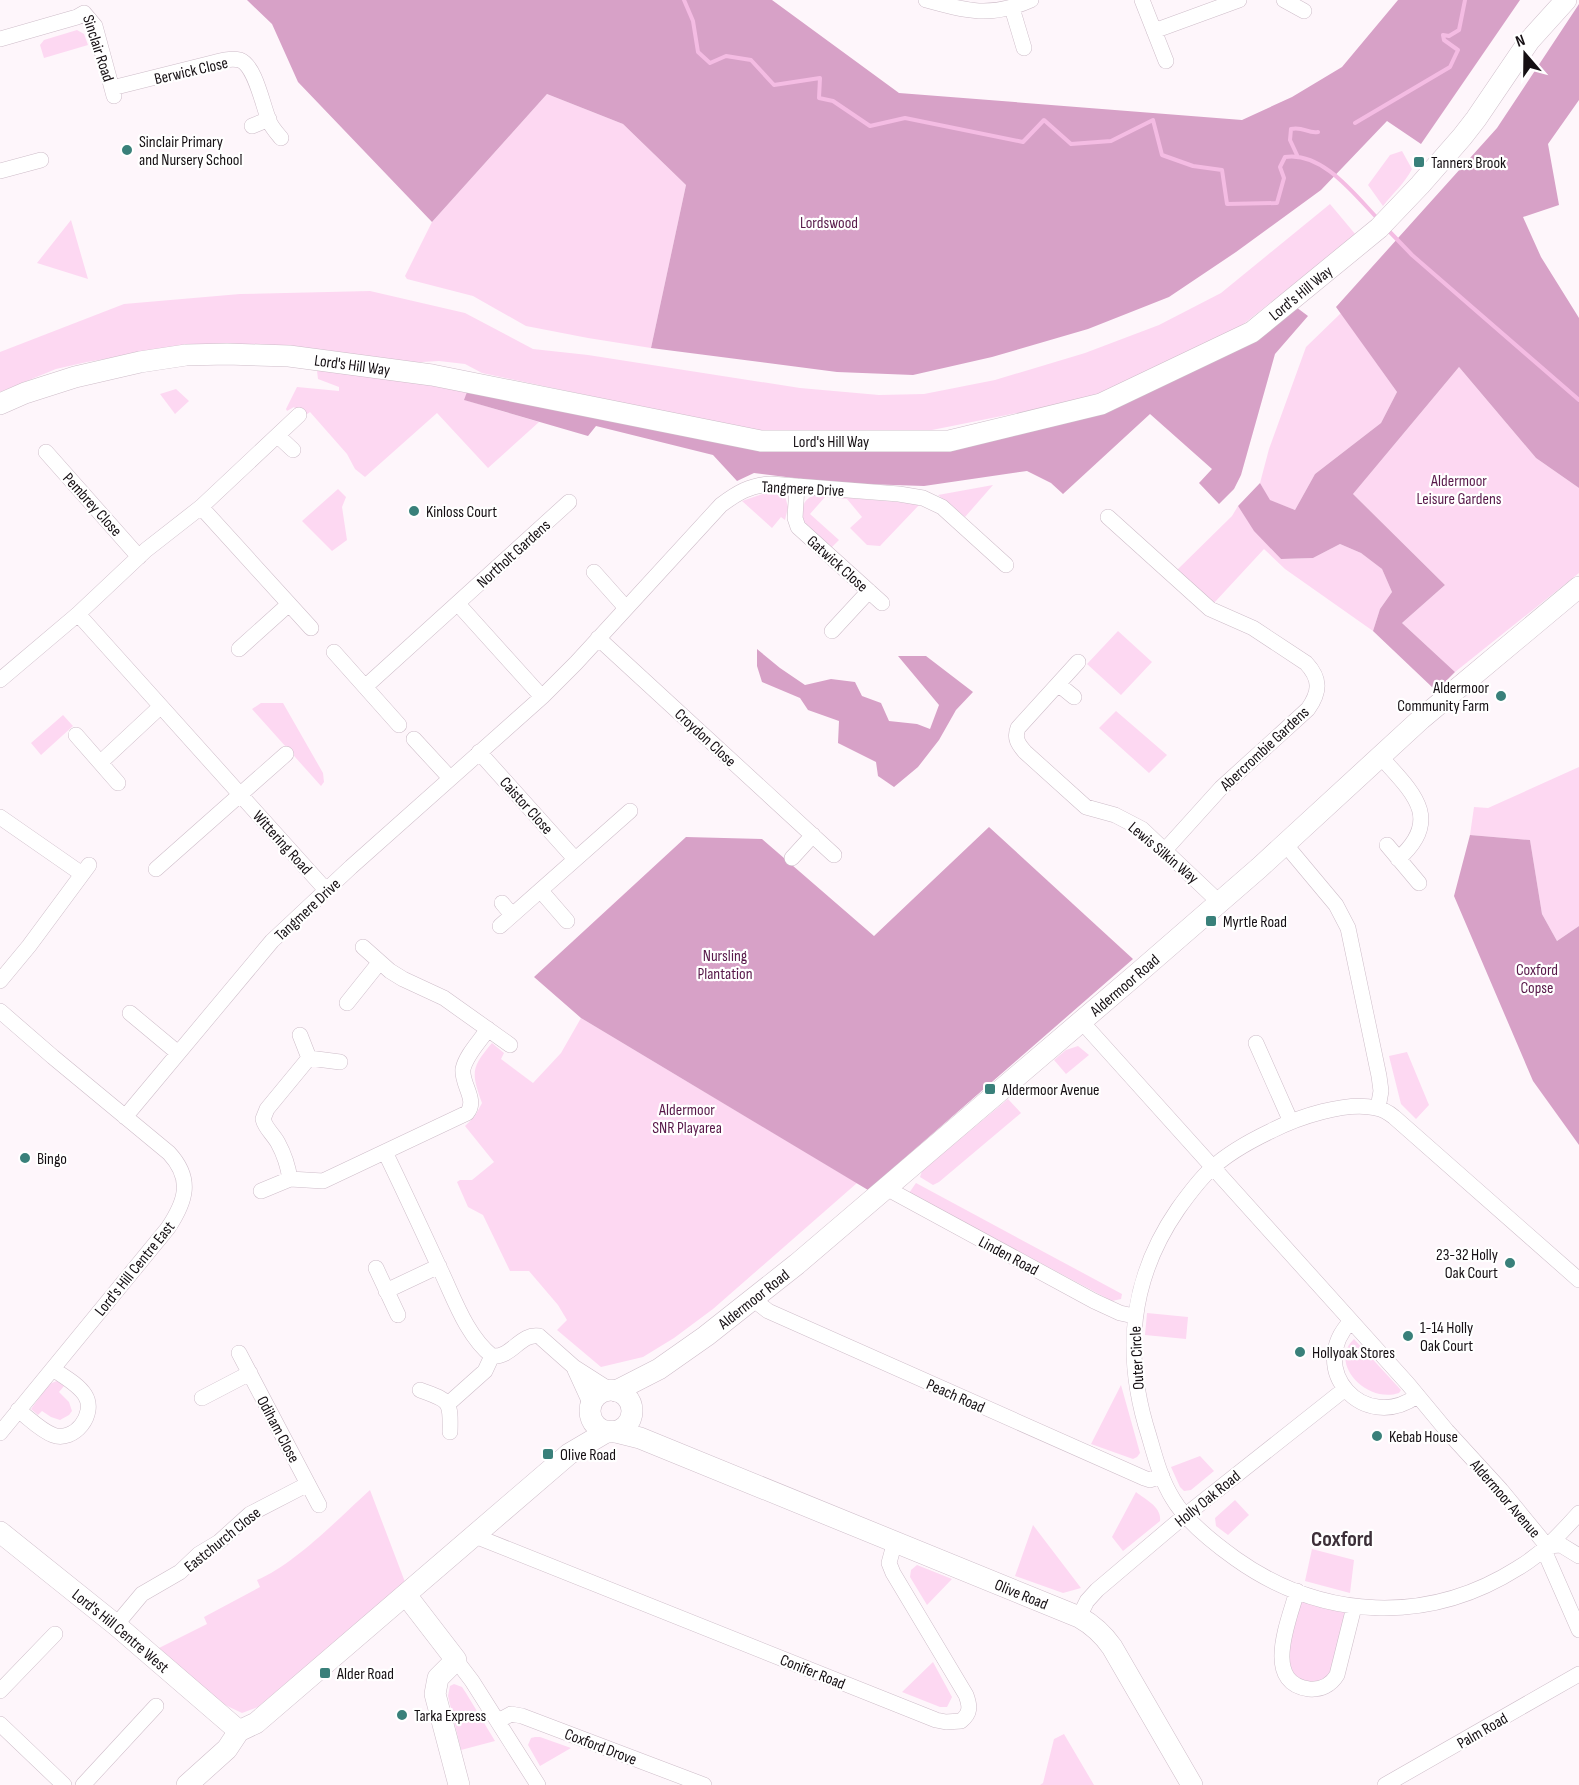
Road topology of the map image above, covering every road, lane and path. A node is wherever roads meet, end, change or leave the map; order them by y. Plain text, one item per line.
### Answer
1 (928, 0) edge
2 (1031, 0) edge
3 (1142, 0) edge
4 (1239, 0) edge
5 (1284, 0) edge
6 (1548, 0) edge
7 (1566, 0) edge
8 (86, 7) edge
9 (1305, 7) edge
10 (1012, 8) junction
11 (1154, 31) junction
12 (0, 39) edge
13 (1530, 40) junction
14 (1024, 48) dead end
15 (1166, 61) dead end
16 (113, 92) joint
17 (269, 119) junction
18 (252, 126) dead end
19 (281, 138) dead end
20 (41, 160) dead end
21 (0, 171) edge
22 (0, 404) edge
23 (299, 415) dead end
24 (279, 436) junction
25 (293, 450) dead end
26 (46, 452) dead end
27 (797, 486) junction
28 (569, 502) dead end
29 (201, 507) junction
30 (1108, 517) dead end
31 (139, 557) junction
32 (1006, 565) dead end
33 (594, 572) dead end
34 (1579, 587) edge
35 (868, 591) junction
36 (882, 603) dead end
37 (289, 604) junction
38 (458, 604) junction
39 (626, 608) junction
40 (78, 614) junction
41 (311, 628) dead end
42 (832, 631) dead end
43 (598, 638) junction
44 (239, 649) dead end
45 (334, 652) dead end
46 (1078, 662) dead end
47 (2, 673) edge
48 (1058, 684) junction
49 (365, 687) junction
50 (542, 697) junction
51 (1074, 698) dead end
52 (160, 707) junction
53 (399, 725) dead end
54 (76, 735) dead end
55 (414, 739) dead end
56 (479, 752) junction
57 (286, 754) dead end
58 (1380, 756) junction
59 (101, 762) junction
60 (450, 778) junction
61 (118, 783) dead end
62 (240, 795) junction
63 (630, 811) dead end
64 (0, 817) edge
65 (813, 836) junction
66 (1285, 844) junction
67 (1387, 844) dead end
68 (1165, 850) junction
69 (834, 855) dead end
70 (792, 858) dead end
71 (575, 859) junction
72 (1398, 859) junction
73 (156, 869) dead end
74 (1419, 883) dead end
75 (326, 890) junction
76 (541, 891) junction
77 (1219, 902) junction
78 (502, 903) dead end
79 (512, 915) junction
80 (567, 921) dead end
81 (500, 926) dead end
82 (363, 947) dead end
83 (379, 963) junction
84 (0, 981) edge
85 (347, 1003) dead end
86 (0, 1011) edge
87 (130, 1013) dead end
88 (1082, 1022) junction
89 (488, 1029) junction
90 (300, 1035) dead end
91 (1256, 1043) dead end
92 (510, 1045) dead end
93 (178, 1053) junction
94 (309, 1058) junction
95 (340, 1062) dead end
96 (1378, 1108) junction
97 (125, 1117) junction
98 (1292, 1122) junction
99 (385, 1152) junction
100 (1212, 1168) junction
101 (290, 1179) junction
102 (886, 1188) junction
103 (261, 1191) dead end
104 (439, 1266) junction
105 (376, 1268) dead end
106 (1579, 1280) edge
107 (387, 1291) junction
108 (754, 1300) junction
109 (398, 1315) dead end
110 (1134, 1316) junction
111 (1351, 1321) junction
112 (239, 1353) dead end
113 (492, 1356) junction
114 (574, 1367) junction
115 (53, 1369) junction
116 (659, 1369) junction
117 (250, 1373) junction
118 (1345, 1389) junction
119 (420, 1390) dead end
120 (613, 1390) junction
121 (1417, 1396) junction
122 (202, 1398) dead end
123 (448, 1404) junction
124 (591, 1408) junction
125 (18, 1410) junction
126 (631, 1411) junction
127 (610, 1431) junction
128 (450, 1432) dead end
129 (0, 1433) edge
130 (640, 1438) junction
131 (569, 1454) junction
132 (1162, 1476) junction
133 (308, 1484) junction
134 (319, 1505) dead end
135 (1579, 1513) edge
136 (1186, 1515) junction
137 (0, 1532) edge
138 (475, 1536) junction
139 (895, 1541) junction
140 (1547, 1546) junction
141 (1579, 1556) edge
142 (1297, 1591) junction
143 (406, 1595) junction
144 (1354, 1607) junction
145 (1079, 1617) junction
146 (116, 1625) junction
147 (1579, 1630) edge
148 (55, 1634) dead end
149 (456, 1659) junction
150 (1579, 1674) edge
151 (0, 1691) edge
152 (156, 1706) dead end
153 (498, 1720) junction
154 (0, 1724) edge
155 (239, 1731) junction
156 (64, 1785) edge
157 (83, 1785) edge
158 (187, 1785) edge
159 (459, 1785) edge
160 (538, 1785) edge
161 (704, 1785) edge
162 (1192, 1785) edge
163 (1386, 1785) edge

1 - 10 street
2 - 10 street
3 - 11 street
4 - 11 street
5 - 9 street
6 - 13 street, Lord's Hill Way
7 - 13 street, Lord's Hill Way
8 - 12 street
8 - 16 street, Sinclair Road
10 - 14 street
11 - 15 street
13 - 22 street, Lord's Hill Way
16 - 17 street, Berwick Close
17 - 18 street
17 - 19 street, Berwick Close
20 - 21 street
23 - 24 street
24 - 25 street
24 - 29 street
26 - 31 street, Pembrey Close
27 - 32 street, Tangmere Drive
27 - 35 street, Gatwick Close
27 - 39 street, Tangmere Drive
28 - 38 street, Northolt Gardens
29 - 31 street
29 - 37 street
30 - 68 street, Abercrombie Gardens
31 - 40 street
33 - 39 street
34 - 58 street, Aldermoor Road
35 - 36 street, Gatwick Close
35 - 42 street
37 - 41 street
37 - 44 street
38 - 49 street, Northolt Gardens
38 - 50 street
39 - 43 street, Tangmere Drive
40 - 47 street
40 - 52 street, Wittering Road
43 - 50 street, Tangmere Drive
43 - 65 street, Croydon Close
45 - 49 street
46 - 48 street, Lewis Silkin Way
48 - 51 street
48 - 68 street, Lewis Silkin Way
49 - 53 street
50 - 56 street, Tangmere Drive
52 - 59 street
52 - 62 street, Wittering Road
54 - 59 street
55 - 60 street
56 - 60 street, Tangmere Drive
56 - 71 street, Caistor Close
57 - 62 street
58 - 66 street, Aldermoor Road
58 - 72 street
59 - 61 street
60 - 75 street, Tangmere Drive
62 - 73 street, Wittering Road
62 - 75 street, Wittering Road
63 - 71 street
64 - 84 street
65 - 69 street, Croydon Close
65 - 70 street
66 - 77 street, Aldermoor Road
66 - 96 street
67 - 72 street
68 - 77 street, Lewis Silkin Way
71 - 76 street
72 - 74 street
75 - 93 street, Tangmere Drive
76 - 79 street
76 - 80 street
77 - 88 street, Aldermoor Road
78 - 79 street
79 - 81 street
82 - 83 street
83 - 85 street
83 - 89 street
86 - 97 street, Lord's Hill Centre East
87 - 93 street
88 - 100 street, Aldermoor Avenue
88 - 102 street, Aldermoor Road
89 - 92 street
89 - 99 street
90 - 94 street
91 - 98 street
93 - 97 street, Tangmere Drive
94 - 95 street
94 - 101 street
96 - 98 street, Outer Circle
96 - 106 street
97 - 115 street, Lord's Hill Centre East
98 - 100 street, Outer Circle
99 - 101 street
99 - 104 street
100 - 110 street, Outer Circle
100 - 111 street, Aldermoor Avenue
101 - 103 street
102 - 108 street, Aldermoor Road
102 - 110 street, Linden Road
104 - 107 street
104 - 113 street
105 - 107 street
107 - 109 street
108 - 116 street, Aldermoor Road
108 - 132 street, Peach Road
110 - 132 street, Outer Circle
111 - 118 street
111 - 121 street, Aldermoor Avenue
112 - 117 street, Odiham Close
113 - 114 street
113 - 123 street
114 - 120 street
114 - 124 street
115 - 125 street, Lord's Hill Centre East
115 - 125 street
116 - 120 street, Aldermoor Road
116 - 126 street, Aldermoor Road
117 - 122 street
117 - 133 street, Odiham Close
118 - 121 street
118 - 136 street, Holly Oak Road
119 - 123 street
120 - 124 street
120 - 126 street
121 - 140 street, Aldermoor Avenue
123 - 128 street
124 - 127 street
124 - 131 street
125 - 129 street, Lord's Hill Centre East
126 - 127 street
126 - 130 street
127 - 130 street, Olive Road
127 - 131 street
130 - 139 street, Olive Road
131 - 138 street
132 - 136 street, Outer Circle
133 - 134 street, Odiham Close
133 - 146 street, Eastchurch Close
135 - 140 street, Outer Circle
136 - 142 street, Outer Circle
136 - 145 street, Holly Oak Road
137 - 146 street, Lord's Hill Centre West
138 - 139 street, Conifer Road
138 - 143 street
139 - 145 street, Olive Road
140 - 141 street, Aldermoor Avenue
140 - 144 street, Outer Circle
140 - 147 street, Aldermoor Avenue
142 - 144 street, Outer Circle
142 - 144 street
143 - 149 street
143 - 155 street
145 - 162 street, Olive Road
146 - 155 street, Lord's Hill Centre West
148 - 151 street
149 - 153 street
149 - 159 street
150 - 163 street, Palm Road
152 - 157 street
153 - 160 street
153 - 161 street, Coxford Drove
154 - 156 street
155 - 158 street

